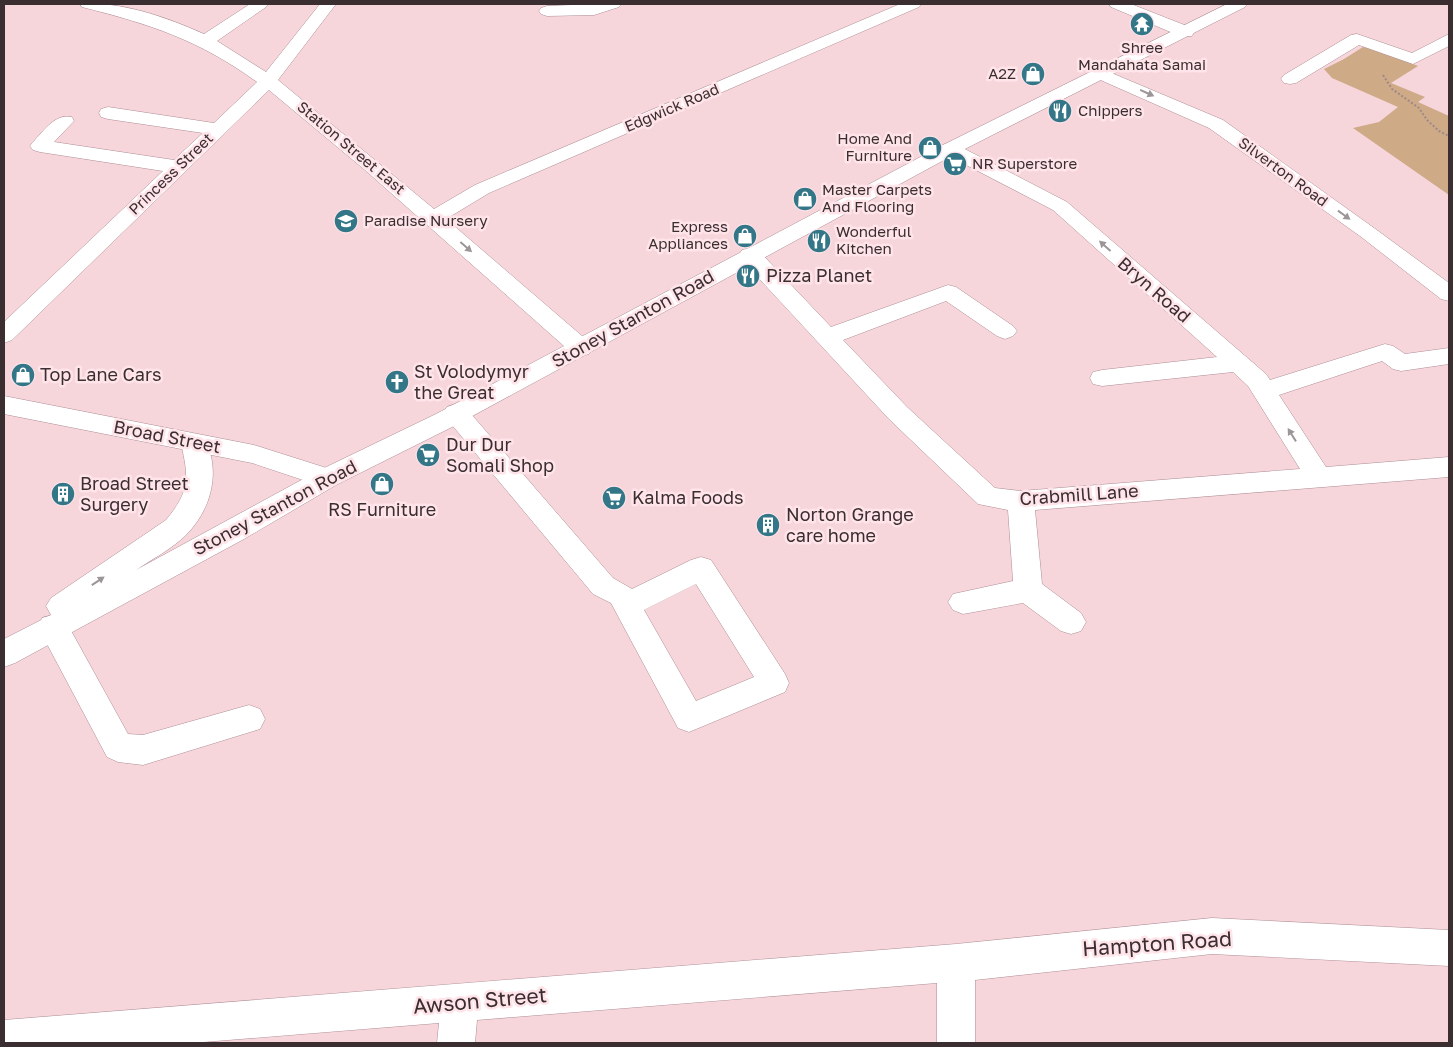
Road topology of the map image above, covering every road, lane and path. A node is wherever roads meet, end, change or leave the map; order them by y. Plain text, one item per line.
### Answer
1 (88, 4) edge
2 (260, 4) edge
3 (328, 4) edge
4 (613, 4) edge
5 (913, 4) edge
6 (1117, 4) edge
7 (1239, 4) edge
8 (547, 11) dead end
9 (1186, 32) junction
10 (1449, 39) edge
11 (204, 41) junction
12 (1400, 54) junction
13 (1102, 74) junction
14 (1290, 79) dead end
15 (268, 81) junction
16 (108, 113) dead end
17 (65, 121) dead end
18 (218, 129) junction
19 (1449, 136) edge
20 (950, 149) junction
21 (179, 167) junction
22 (433, 218) junction
23 (750, 255) junction
24 (1449, 294) edge
25 (1005, 331) dead end
26 (4, 335) edge
27 (827, 338) junction
28 (581, 348) junction
29 (1449, 356) edge
30 (1238, 363) junction
31 (1102, 378) dead end
32 (1264, 391) junction
33 (4, 405) edge
34 (456, 413) junction
35 (194, 443) junction
36 (1449, 467) edge
37 (1318, 476) junction
38 (327, 478) junction
39 (1021, 501) junction
40 (1028, 590) junction
41 (963, 602) dead end
42 (627, 605) junction
43 (1071, 622) dead end
44 (52, 627) junction
45 (4, 654) edge
46 (249, 718) dead end
47 (1449, 948) edge
48 (956, 963) junction
49 (460, 1003) junction
50 (4, 1038) edge
51 (456, 1043) edge
52 (956, 1043) edge

1 - 11 street, Station Street East
2 - 11 street
3 - 15 street, Princess Street
4 - 8 street
5 - 22 street, Edgwick Road
6 - 9 street
7 - 9 street, Stoney Stanton Road
9 - 13 street, Stoney Stanton Road
10 - 12 street
11 - 15 street, Station Street East
12 - 14 street
12 - 19 path
13 - 20 street, Stoney Stanton Road
13 -> 24 street, Silverton Road
15 - 18 street, Princess Street
15 - 22 street, Station Street East
16 - 18 street
17 - 21 street
18 - 21 street, Princess Street
20 - 23 street, Stoney Stanton Road
30 -> 20 street, Bryn Road
21 - 26 street, Princess Street
22 -> 28 street, Station Street East
23 - 27 street, Crabmill Lane
23 - 28 street, Stoney Stanton Road
25 - 27 street
27 - 39 street, Crabmill Lane
28 - 34 street, Stoney Stanton Road
29 - 32 street
30 - 31 street
30 - 32 street, Bryn Road
37 -> 32 street, Bryn Road
33 - 35 street, Broad Street
34 - 38 street, Stoney Stanton Road
34 - 42 street
35 - 38 street, Broad Street
45 -> 35 street
36 - 37 street, Crabmill Lane
37 - 39 street, Crabmill Lane
38 - 44 street, Stoney Stanton Road
39 - 40 street
40 - 41 street
40 - 43 street
42 - 42 street
44 - 45 street, Stoney Stanton Road
44 - 46 street
47 - 48 street, Hampton Road
48 - 49 street, Awson Street
48 - 52 street
49 - 50 street, Awson Street
49 - 51 street

